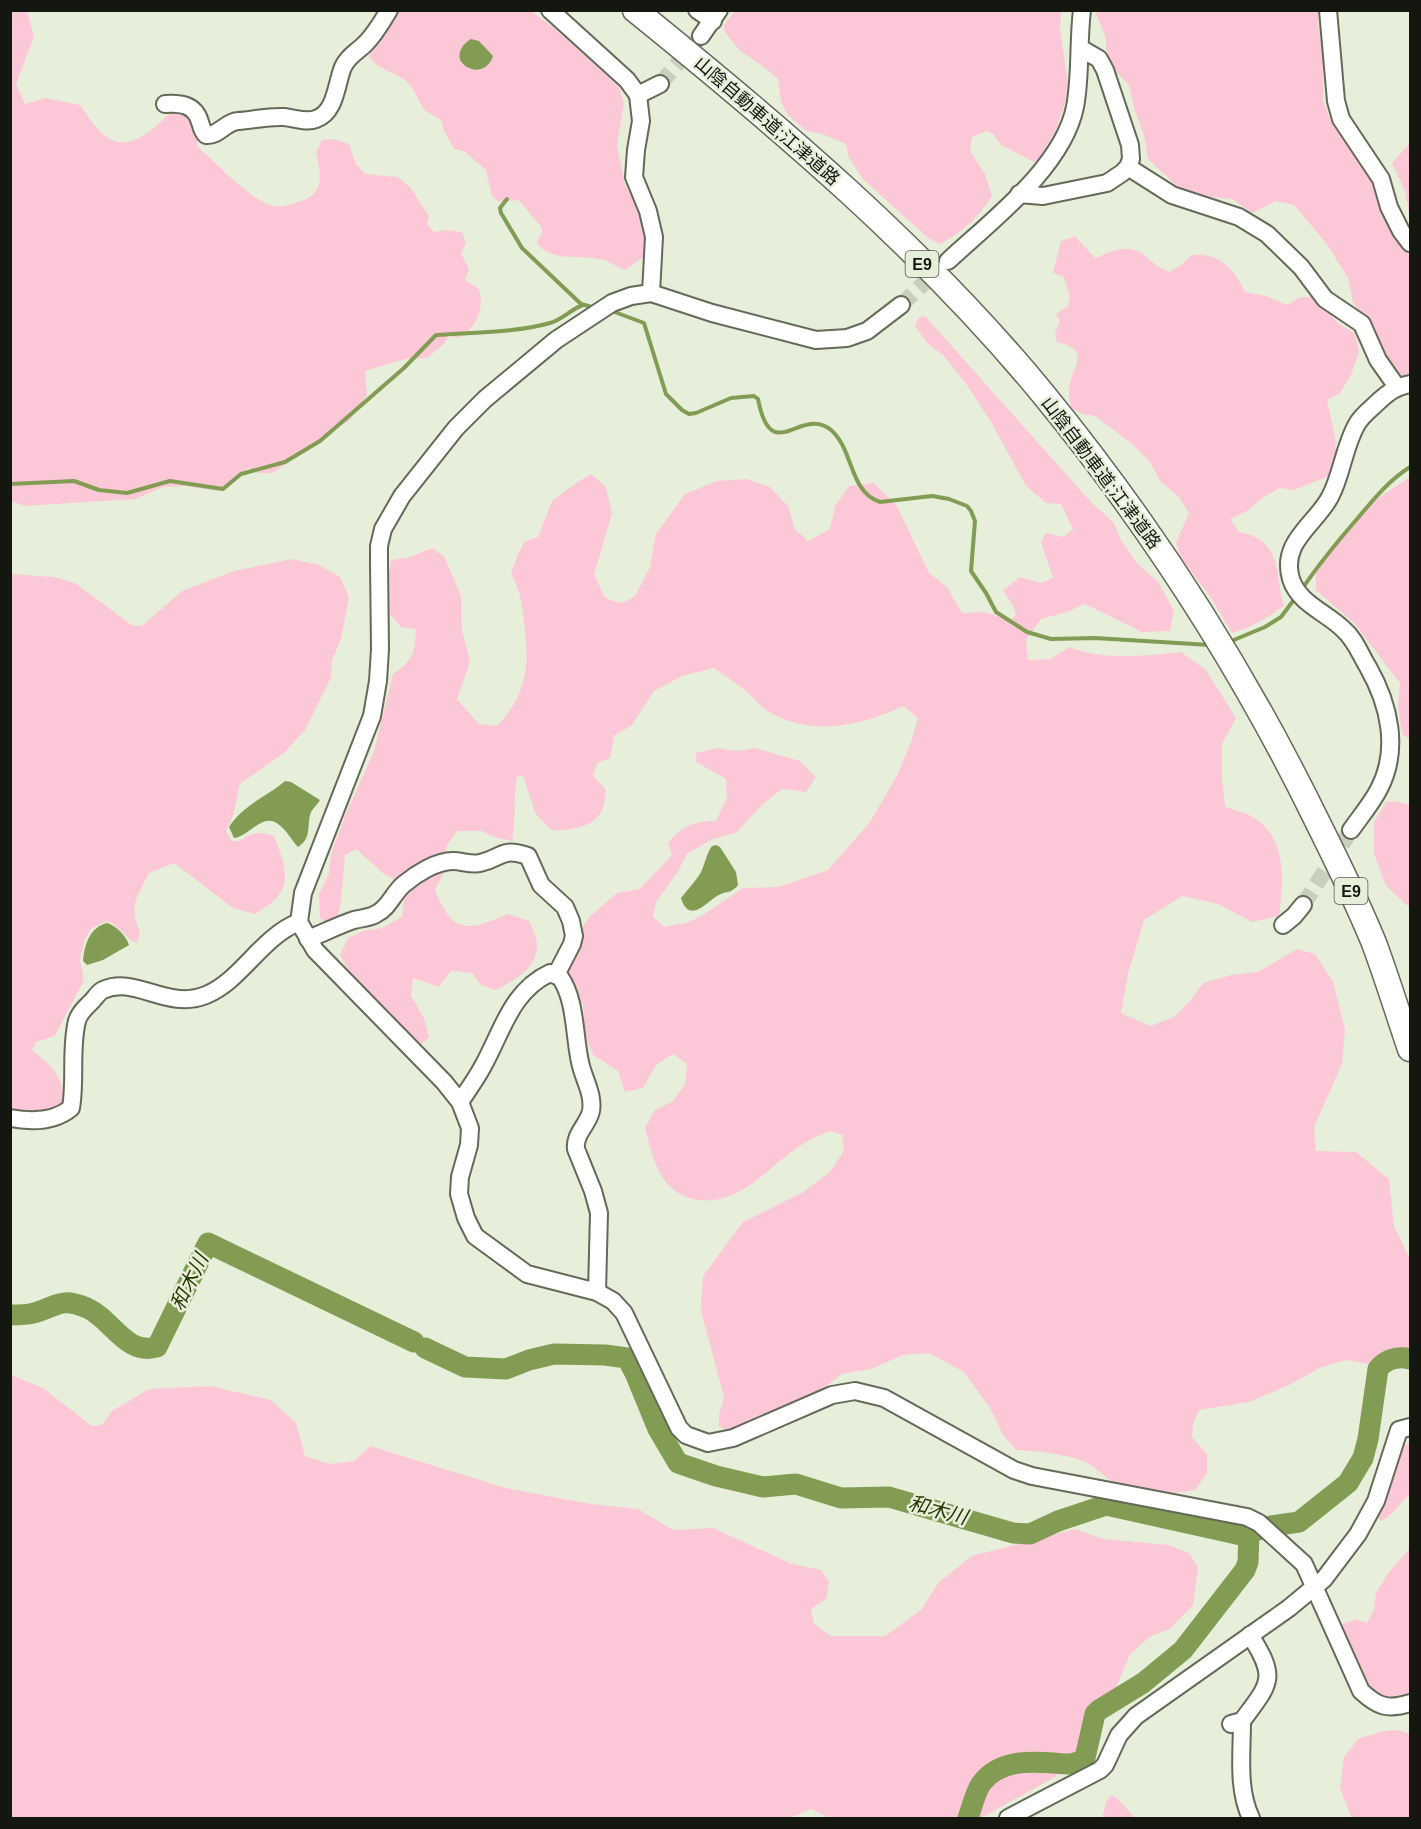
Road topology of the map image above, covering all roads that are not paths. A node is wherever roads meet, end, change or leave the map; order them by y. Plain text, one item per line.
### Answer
1 (389, 10) edge
2 (550, 10) edge
3 (635, 10) edge
4 (697, 10) edge
5 (1082, 10) edge
6 (1328, 10) edge
7 (716, 16) edge
8 (701, 36) tunnel mouth
9 (1080, 48) junction
10 (660, 84) tunnel mouth
11 (638, 95) junction
12 (165, 104) dead end
13 (1128, 167) junction
14 (1019, 194) junction
15 (1410, 243) edge
16 (948, 261) tunnel mouth
17 (651, 293) junction
18 (901, 305) tunnel mouth
19 (1404, 386) edge
20 (1351, 830) tunnel mouth
21 (1303, 904) tunnel mouth
22 (299, 922) junction
23 (1283, 925) dead end
24 (308, 939) junction
25 (556, 975) junction
26 (1410, 1049) edge
27 (460, 1102) junction
28 (10, 1118) edge
29 (597, 1292) junction
30 (1410, 1427) edge
31 (1314, 1587) junction
32 (1250, 1635) junction
33 (1410, 1703) edge
34 (1008, 1818) edge
35 (1251, 1818) edge

1 - 12 street
2 - 11 street
3 - 26 highway, 山陰自動車道;江津道路 / E9
4 - 7 street
5 - 9 street
6 - 15 street
7 - 8 street
9 - 13 street
9 - 14 street
10 - 11 street
11 - 17 street
13 - 14 street
13 - 19 street
14 - 16 street
17 - 18 street
17 - 22 street
19 - 20 street
21 - 23 street
22 - 24 street
22 - 28 street
24 - 25 street
24 - 27 street
25 - 27 street
25 - 29 street
27 - 29 street
29 - 31 street
30 - 31 street
31 - 32 street
31 - 33 street
32 - 34 street
32 - 35 street

